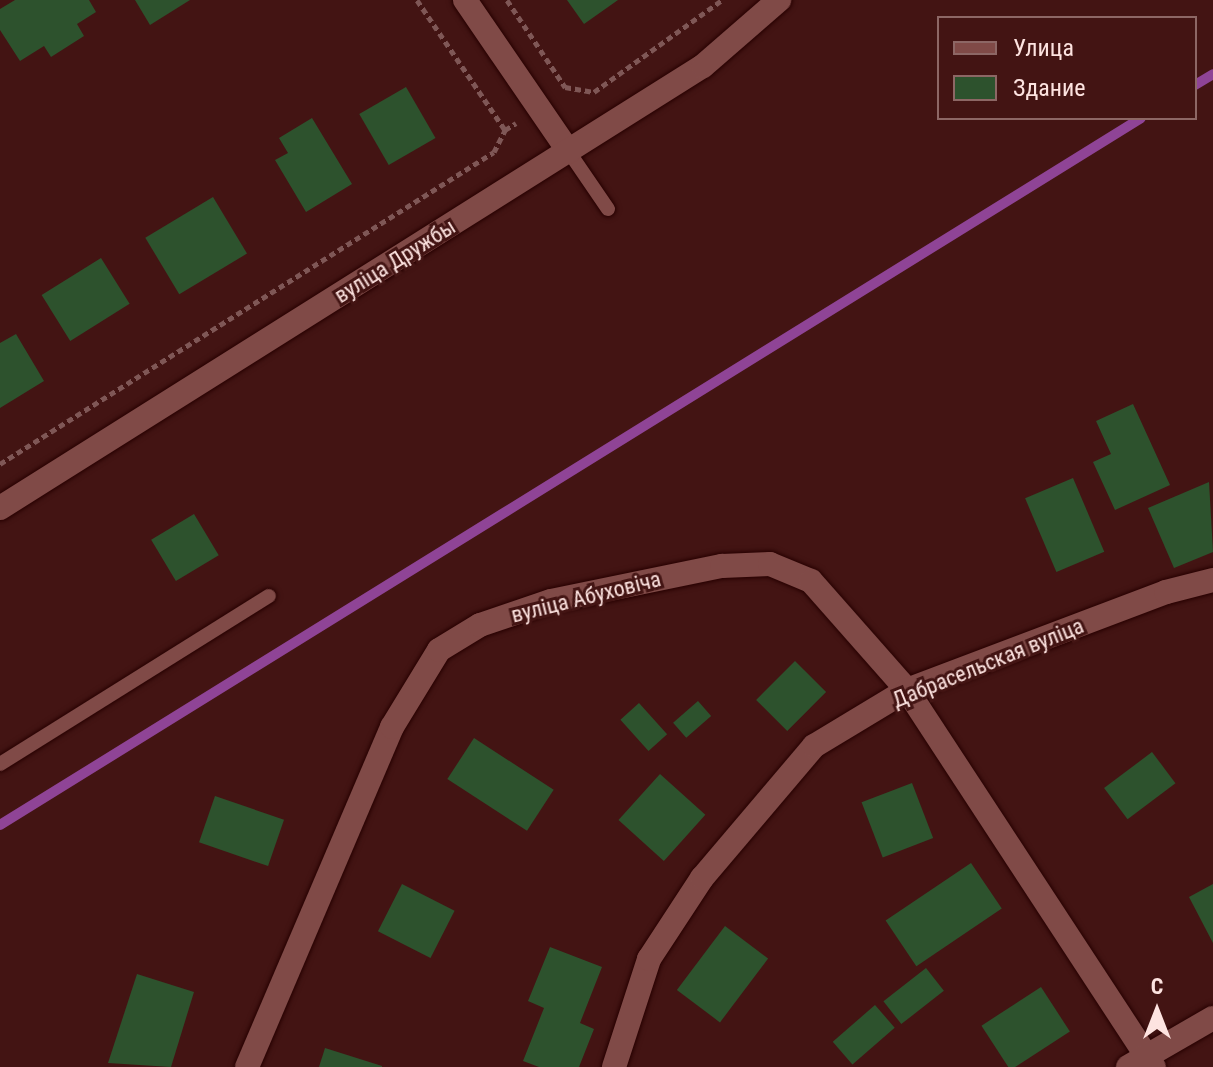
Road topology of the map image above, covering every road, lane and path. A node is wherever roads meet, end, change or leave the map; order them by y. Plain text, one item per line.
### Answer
1 (417, 0) edge
2 (465, 0) edge
3 (507, 0) edge
4 (722, 0) edge
5 (779, 0) edge
6 (569, 152) junction
7 (608, 209) dead end
8 (0, 464) edge
9 (0, 508) edge
10 (1213, 580) edge
11 (269, 596) dead end
12 (907, 690) junction
13 (0, 764) edge
14 (1213, 1018) edge
15 (1143, 1063) edge
16 (247, 1067) edge
17 (614, 1067) edge

1 - 8 path
2 - 6 street
3 - 4 path
5 - 6 street, вуліца Дружбы
6 - 7 lane
6 - 9 street, вуліца Дружбы
10 - 12 street, Дабрасельская вуліца
11 - 13 lane
12 - 15 street, вуліца Абуховіча
12 - 16 street, вуліца Абуховіча
12 - 17 street, Дабрасельская вуліца
14 - 15 street

